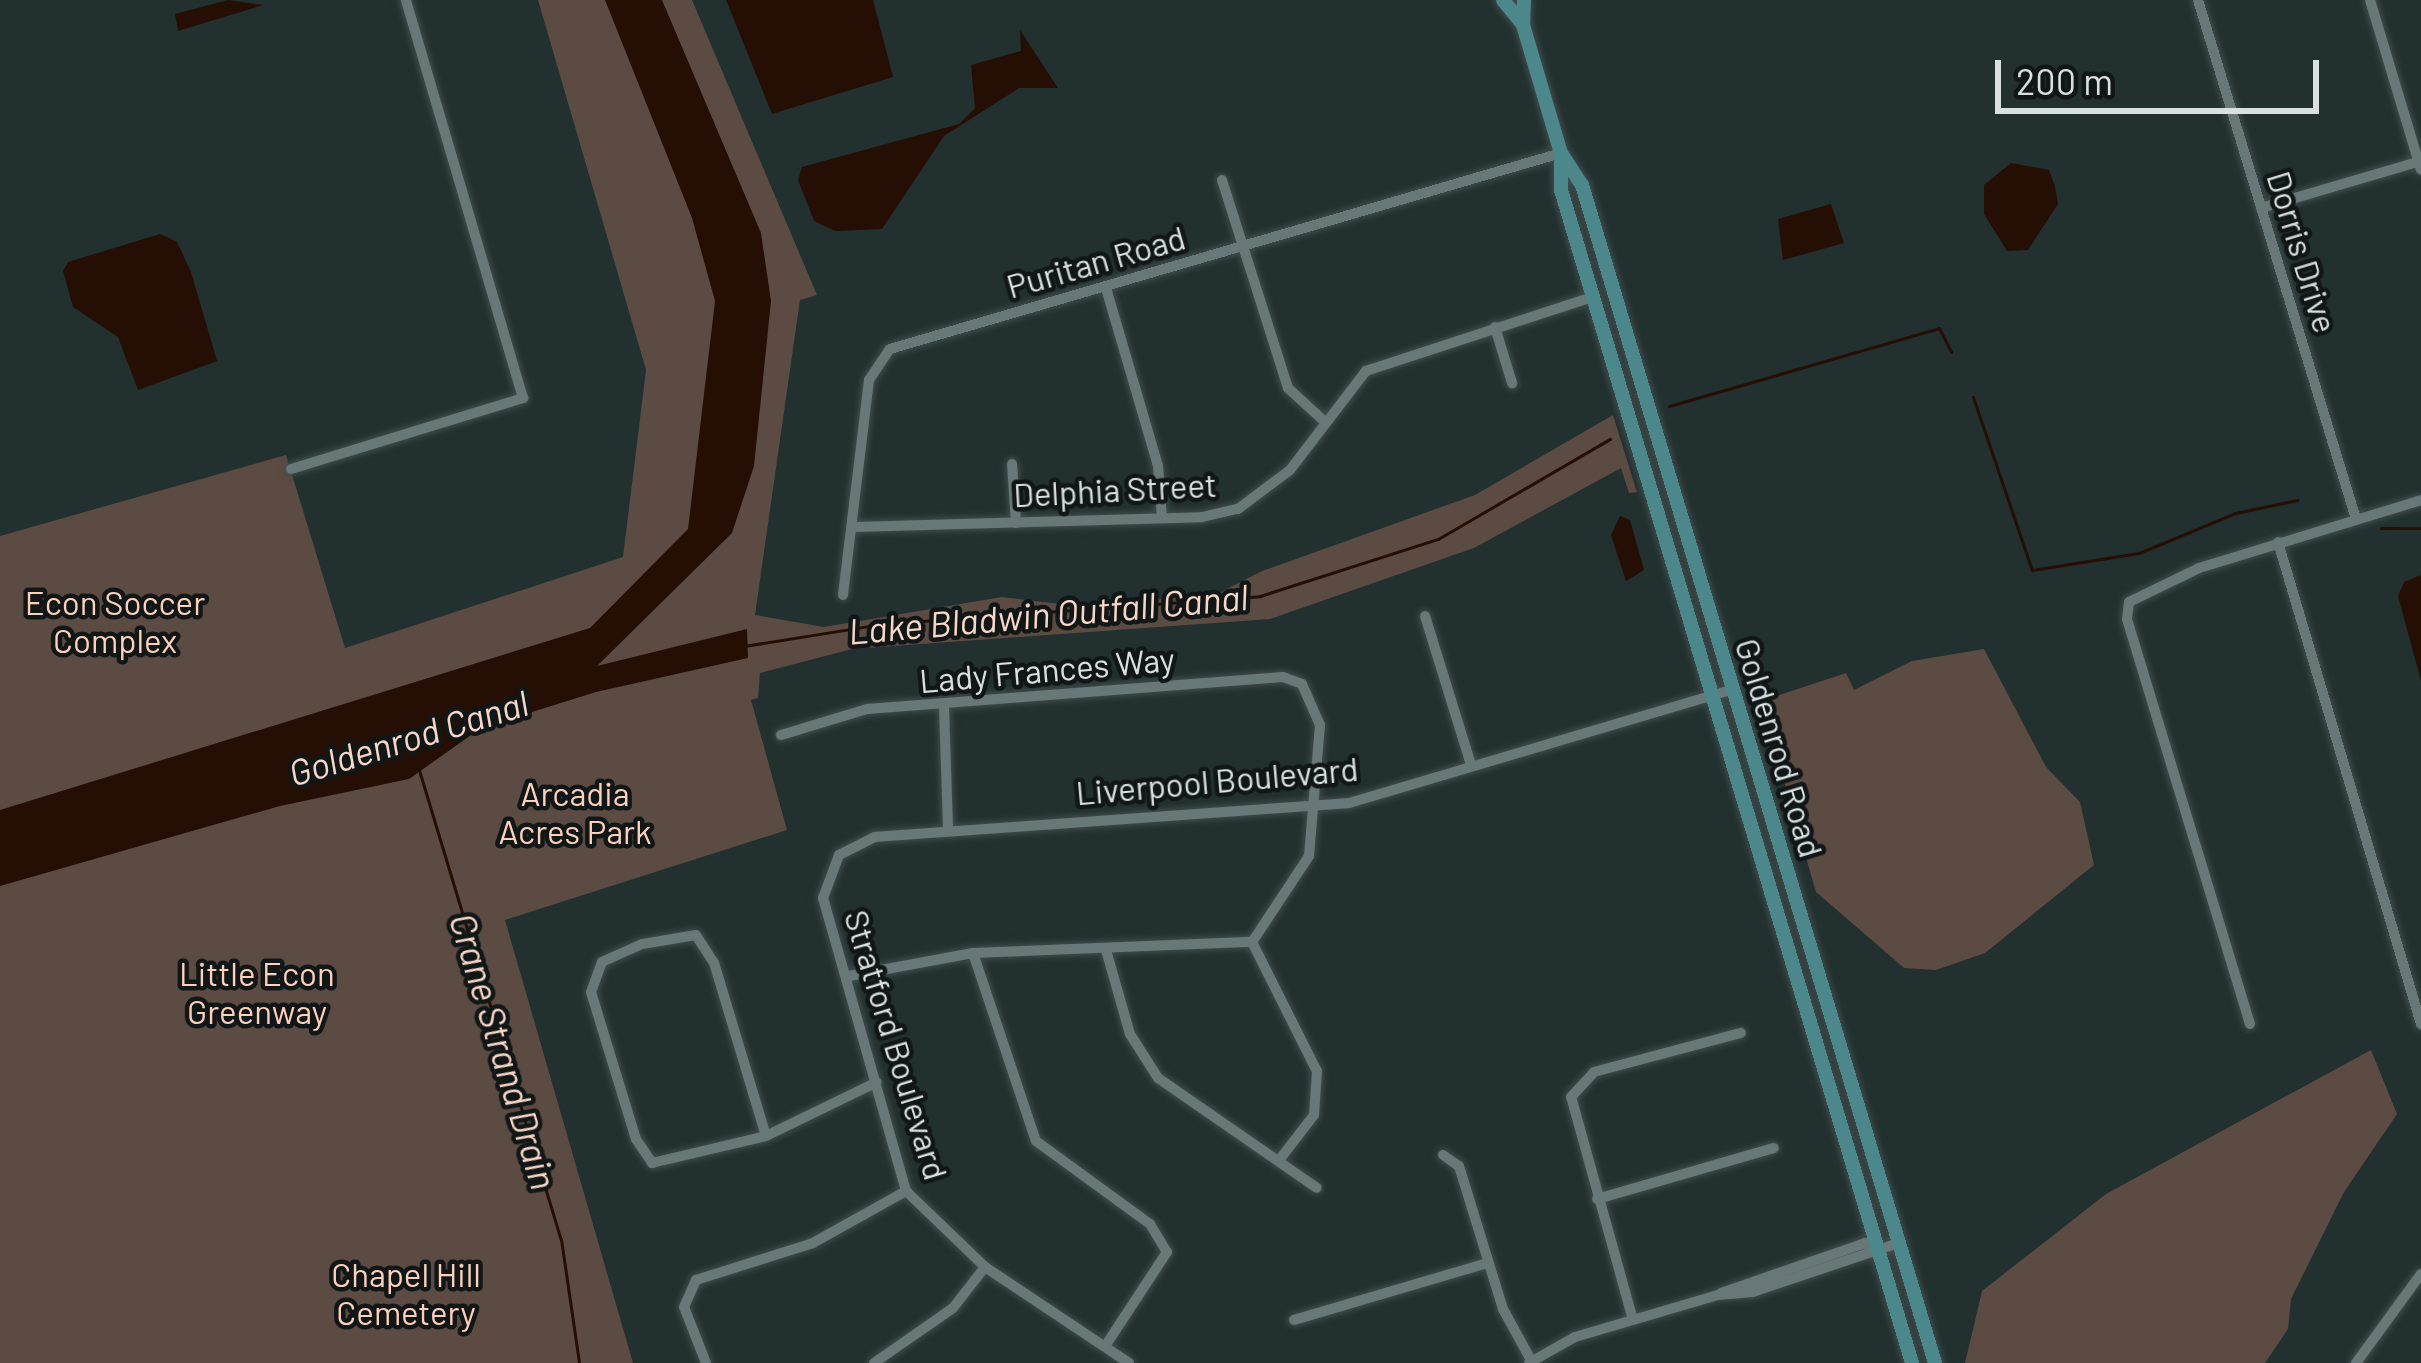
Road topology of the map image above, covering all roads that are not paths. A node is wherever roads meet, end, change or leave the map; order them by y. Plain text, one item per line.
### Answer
1 (406, 0) edge
2 (1503, 0) edge
3 (1524, 0) edge
4 (2198, 0) edge
5 (2370, 0) edge
6 (1523, 25) junction
7 (1561, 153) junction
8 (2420, 164) edge
9 (1222, 180) dead end
10 (2261, 208) junction
11 (1244, 247) junction
12 (1106, 288) junction
13 (1592, 297) junction
14 (1495, 327) junction
15 (1512, 383) dead end
16 (1324, 421) junction
17 (1637, 448) junction
18 (1012, 464) dead end
19 (291, 469) dead end
20 (1674, 493) junction
21 (2421, 500) edge
22 (1162, 518) junction
23 (2356, 519) junction
24 (1016, 523) junction
25 (854, 527) junction
26 (2278, 542) junction
27 (843, 595) dead end
28 (1425, 616) dead end
29 (1733, 689) junction
30 (1711, 695) junction
31 (944, 707) junction
32 (781, 735) dead end
33 (1471, 765) junction
34 (1317, 801) junction
35 (948, 829) junction
36 (839, 855) joint
37 (1252, 942) junction
38 (1106, 950) junction
39 (974, 953) junction
40 (849, 976) junction
41 (2250, 1024) dead end
42 (2421, 1024) edge
43 (1741, 1033) dead end
44 (877, 1082) junction
45 (766, 1136) junction
46 (1774, 1148) dead end
47 (1443, 1156) dead end
48 (1280, 1159) junction
49 (1317, 1187) dead end
50 (907, 1191) junction
51 (1598, 1199) junction
52 (1899, 1243) junction
53 (1876, 1249) junction
54 (1489, 1263) junction
55 (985, 1267) junction
56 (2421, 1274) edge
57 (1294, 1320) dead end
58 (1633, 1320) junction
59 (1106, 1345) junction
60 (1530, 1362) edge
61 (706, 1363) edge
62 (874, 1363) edge
63 (1129, 1363) edge
64 (1912, 1363) edge
65 (1935, 1363) edge
66 (2356, 1363) edge

1 - 19 street
2 - 6 main road, Goldenrod Road
3 - 6 main road, Goldenrod Road
4 - 10 street, Dorris Drive
5 - 8 street
6 - 7 main road, Goldenrod Road
7 - 11 street, Puritan Road
7 - 13 main road, Goldenrod Road
7 - 20 main road, Goldenrod Road
8 - 10 street
9 - 11 street
10 - 23 street, Dorris Drive
11 - 12 street, Puritan Road
11 - 16 street
12 - 22 street
12 - 25 street, Puritan Road
13 - 14 street, Delphia Street
13 - 17 main road, Goldenrod Road
14 - 15 street
14 - 16 street, Delphia Street
16 - 22 street, Delphia Street
17 - 20 main road
17 - 30 main road, Goldenrod Road
18 - 24 street
20 - 29 main road, Goldenrod Road
21 - 23 street
22 - 24 street, Delphia Street
23 - 26 street
24 - 25 street, Delphia Street
25 - 27 street, Puritan Road
26 - 41 street
26 - 42 street
28 - 33 street
29 - 30 street, Liverpool Boulevard
29 - 52 main road, Goldenrod Road
30 - 33 street, Liverpool Boulevard
30 - 53 main road, Goldenrod Road
31 - 32 street, Lady Frances Way
31 - 34 street, Lady Frances Way
31 - 35 street
33 - 34 street, Liverpool Boulevard
34 - 35 street, Liverpool Boulevard
34 - 37 street
35 - 36 street, Liverpool Boulevard
36 - 40 street, Stratford Boulevard
37 - 38 street
37 - 48 street
38 - 39 street
38 - 48 street
39 - 40 street
39 - 59 street
40 - 44 street, Stratford Boulevard
43 - 51 street
44 - 45 street
44 - 50 street, Stratford Boulevard
45 - 45 street
46 - 51 street
47 - 54 street
48 - 49 street
50 - 55 street, Stratford Boulevard
50 - 61 street
51 - 58 street
52 - 53 street
52 - 65 main road, Goldenrod Road
53 - 58 street
53 - 64 main road, Goldenrod Road
54 - 57 street
54 - 60 street
55 - 59 street, Stratford Boulevard
55 - 62 street
56 - 66 street
58 - 60 street
59 - 63 street, Stratford Boulevard

